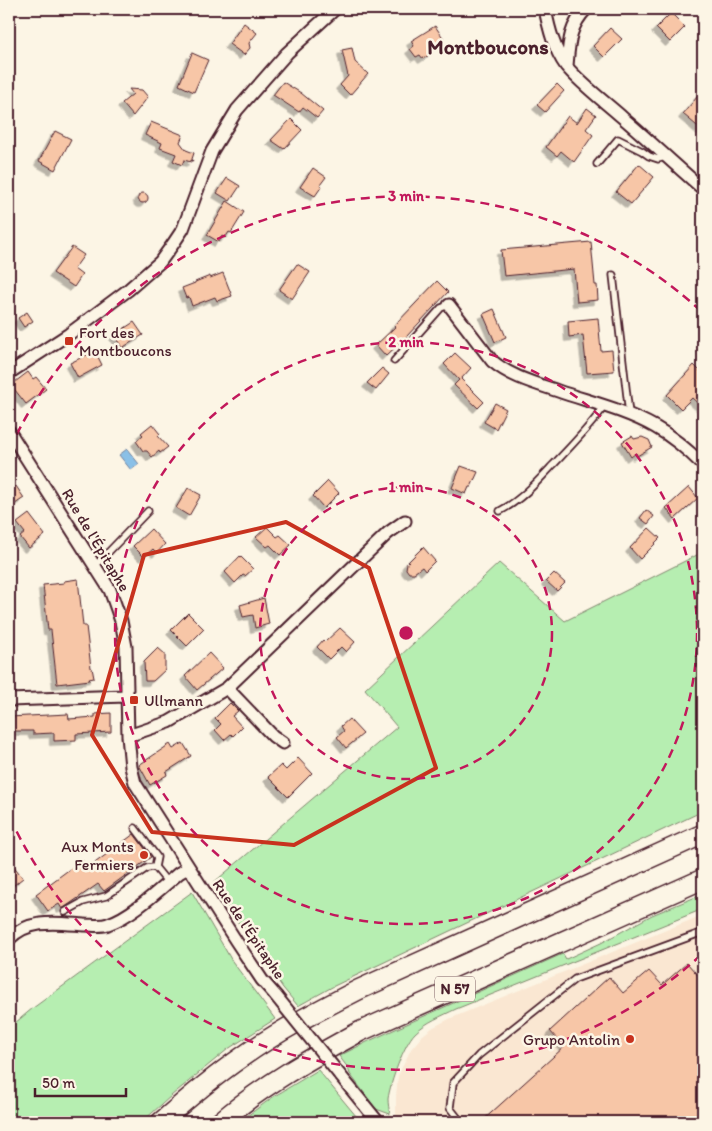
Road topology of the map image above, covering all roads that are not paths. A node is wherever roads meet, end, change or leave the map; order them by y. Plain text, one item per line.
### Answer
1 (335, 9) edge
2 (545, 9) edge
3 (586, 9) edge
4 (567, 66) junction
5 (665, 157) junction
6 (597, 164) dead end
7 (703, 189) edge
8 (613, 275) dead end
9 (449, 306) joint
10 (394, 360) dead end
11 (12, 369) edge
12 (604, 407) junction
13 (629, 415) junction
14 (9, 431) edge
15 (703, 465) edge
16 (500, 511) dead end
17 (148, 512) dead end
18 (405, 521) dead end
19 (95, 566) junction
20 (227, 688) junction
21 (126, 696) junction
22 (9, 700) edge
23 (128, 736) junction
24 (283, 742) dead end
25 (135, 828) dead end
26 (703, 834) edge
27 (155, 867) junction
28 (188, 868) junction
29 (703, 879) edge
30 (168, 883) junction
31 (65, 912) dead end
32 (703, 932) edge
33 (9, 940) edge
34 (161, 1122) edge
35 (220, 1122) edge
36 (378, 1122) edge
37 (461, 1122) edge

1 - 11 street
2 - 4 street
3 - 4 street
4 - 5 street
5 - 6 lane
5 - 7 street
8 - 13 lane
9 - 10 lane
9 - 12 street
12 - 13 street
12 - 16 lane
13 - 15 street
14 - 19 street, Rue de l'Épitaphe
17 - 19 lane
18 - 20 street
19 - 21 street, Rue de l'Épitaphe
20 - 23 street
20 - 24 street
21 - 22 street
21 - 23 street, Rue de l'Épitaphe
23 - 28 street, Rue de l'Épitaphe
25 - 27 lane
26 - 34 highway, N 57
27 - 30 lane
27 - 31 lane
28 - 30 street
28 - 36 street, Rue de l'Épitaphe, bridge
29 - 35 highway, N 57
30 - 33 street
32 - 37 lane

